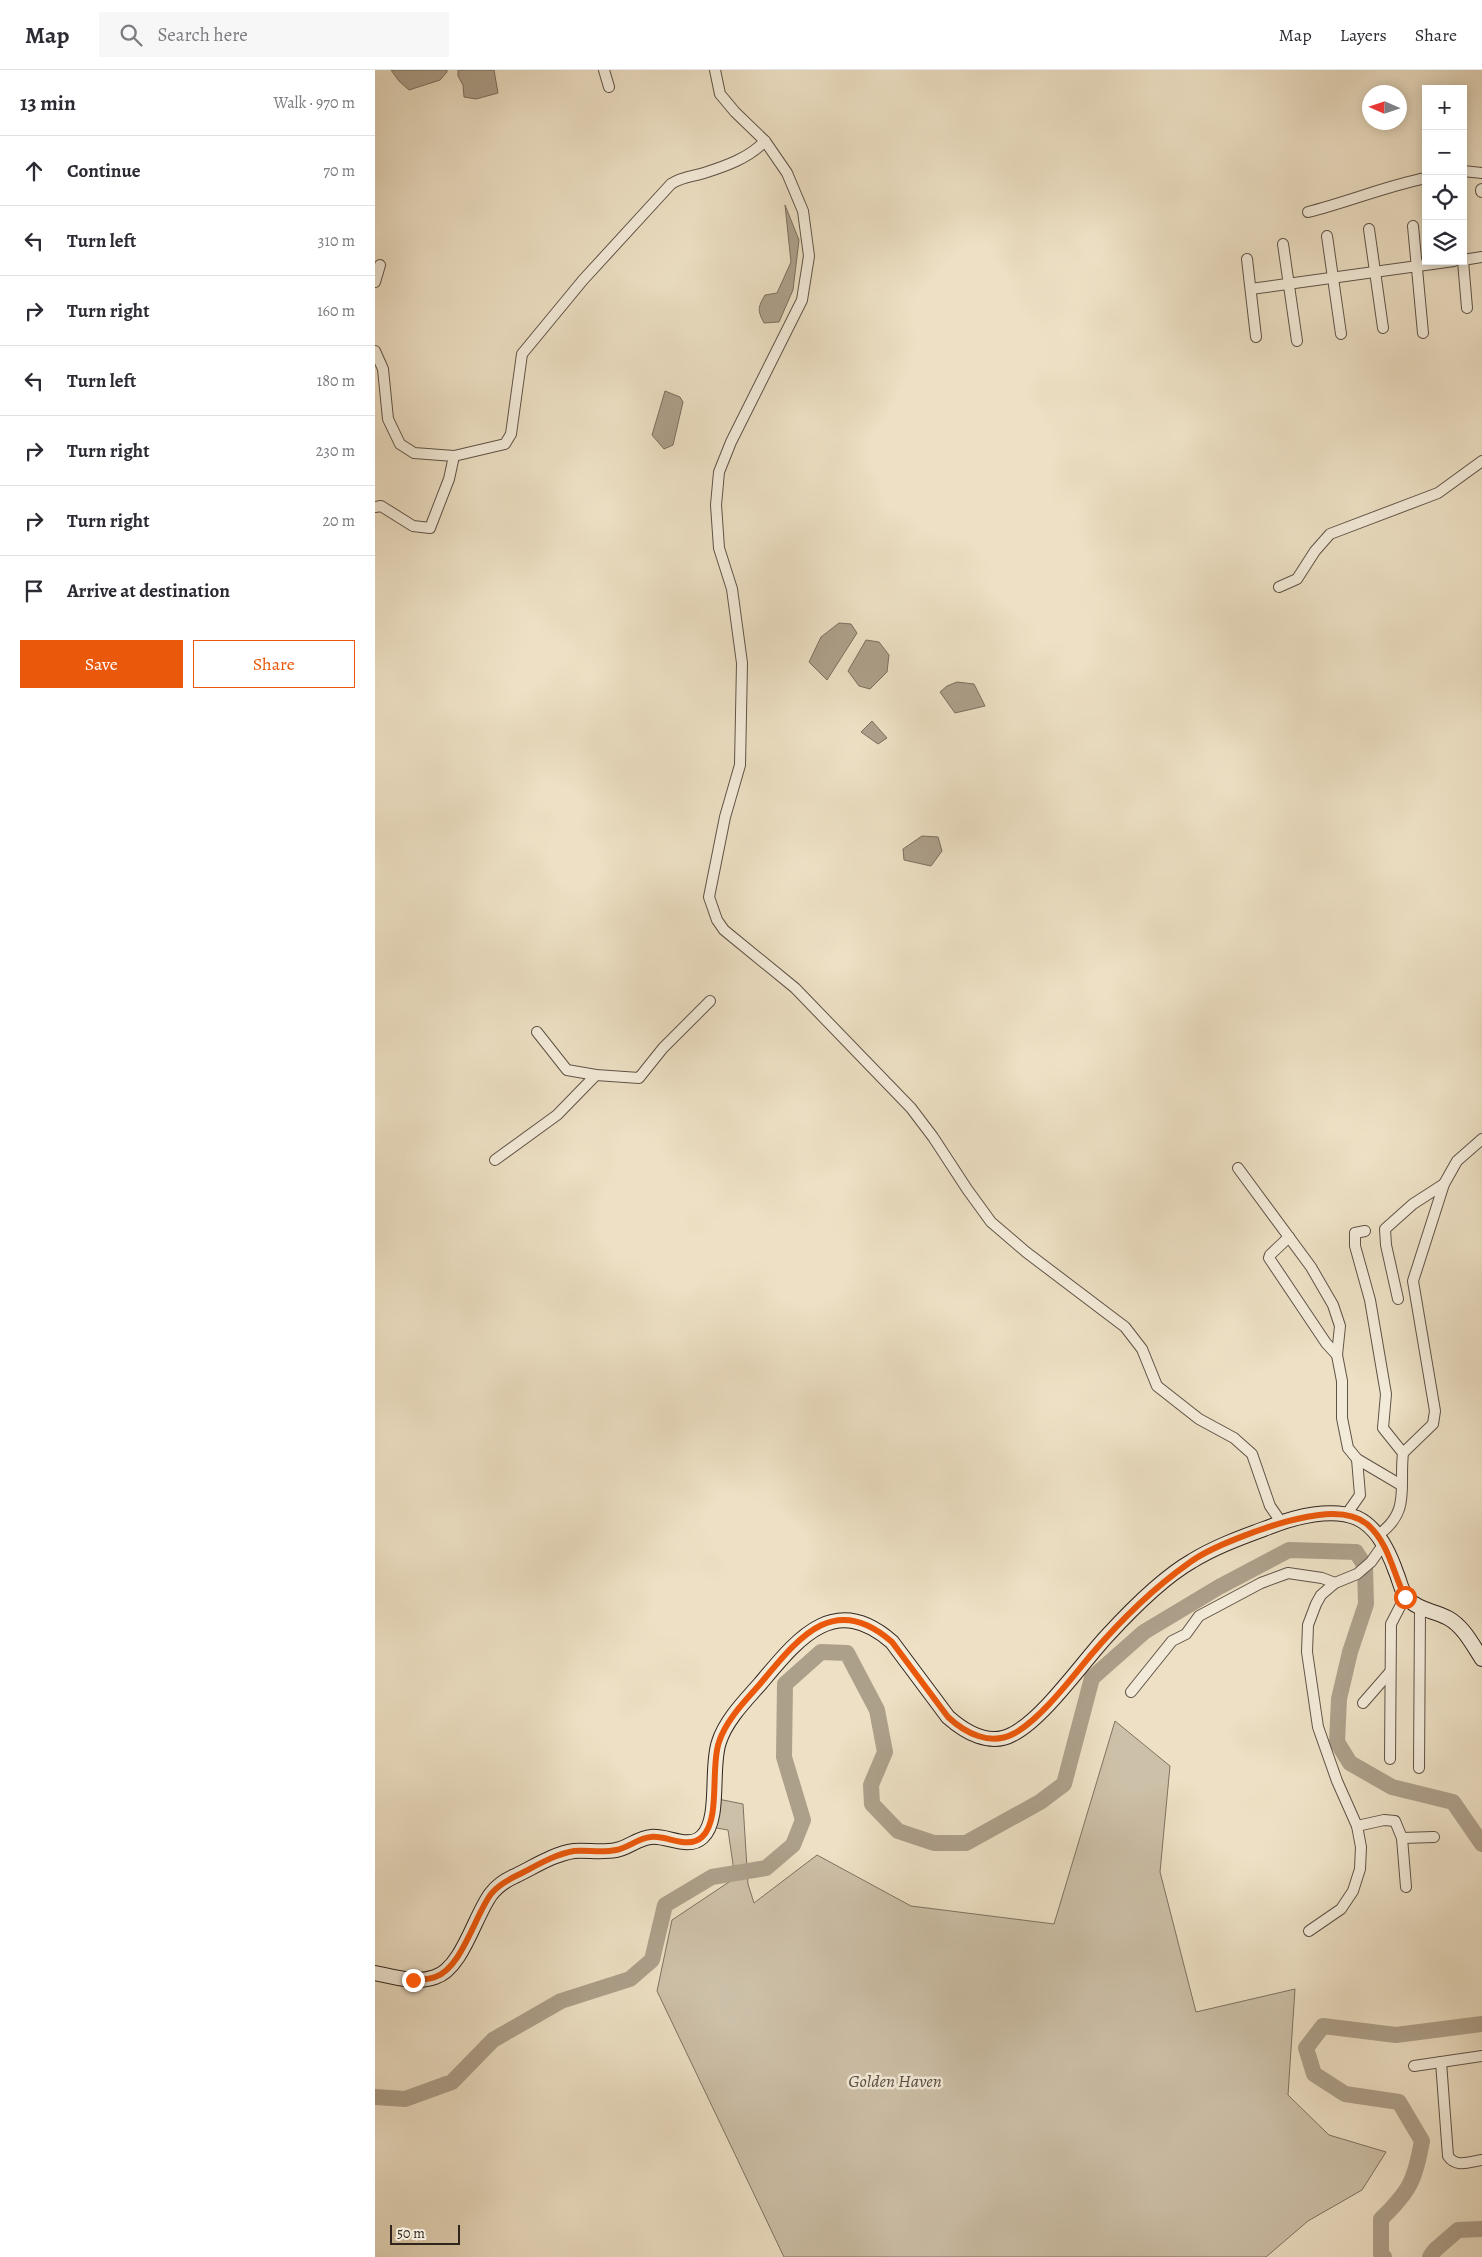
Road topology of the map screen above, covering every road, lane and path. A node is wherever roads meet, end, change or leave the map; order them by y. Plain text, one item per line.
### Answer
1 (605, 70) edge
2 (715, 70) edge
3 (609, 87) dead end
4 (765, 141) junction
5 (1467, 171) edge
6 (1482, 173) edge
7 (1422, 179) edge
8 (1308, 212) dead end
9 (1413, 226) dead end
10 (1369, 229) dead end
11 (1327, 236) dead end
12 (1283, 244) dead end
13 (1482, 257) edge
14 (1247, 259) dead end
15 (1467, 260) edge
16 (381, 265) dead end
17 (1425, 265) edge
18 (1463, 265) edge
19 (1418, 266) junction
20 (1375, 272) junction
21 (1333, 278) junction
22 (375, 282) edge
23 (1289, 284) junction
24 (1251, 289) junction
25 (1467, 308) dead end
26 (1383, 328) dead end
27 (1423, 333) dead end
28 (1341, 334) dead end
29 (1257, 337) dead end
30 (1297, 341) dead end
31 (375, 351) edge
32 (454, 456) junction
33 (1482, 461) edge
34 (375, 506) edge
35 (1279, 587) dead end
36 (710, 1000) dead end
37 (537, 1032) dead end
38 (596, 1075) junction
39 (1482, 1139) edge
40 (495, 1160) dead end
41 (1238, 1168) dead end
42 (1444, 1184) junction
43 (1365, 1231) dead end
44 (1289, 1237) junction
45 (1398, 1299) dead end
46 (1337, 1356) junction
47 (1403, 1454) junction
48 (1357, 1459) junction
49 (1401, 1485) junction
50 (1346, 1515) junction
51 (1281, 1522) junction
52 (1380, 1540) junction
53 (1335, 1583) junction
54 (1405, 1597) junction
55 (1420, 1608) junction
56 (1482, 1658) edge
57 (1390, 1672) junction
58 (1131, 1692) dead end
59 (1363, 1703) dead end
60 (1390, 1759) dead end
61 (1419, 1768) dead end
62 (1357, 1826) junction
63 (1434, 1837) dead end
64 (1403, 1838) junction
65 (1406, 1887) dead end
66 (1309, 1932) dead end
67 (375, 1973) edge
68 (1482, 2056) edge
69 (1441, 2062) junction
70 (1415, 2066) dead end
71 (1482, 2160) edge

1 - 3 street
2 - 4 street
4 - 32 street
4 - 51 street
5 - 6 street
7 - 8 street
9 - 19 street
10 - 20 street
11 - 21 street
12 - 23 street
13 - 15 street
14 - 24 street
16 - 22 street
17 - 19 street
18 - 25 street
19 - 20 street
19 - 27 street
20 - 21 street
20 - 26 street
21 - 23 street
21 - 28 street
23 - 24 street
23 - 30 street
24 - 29 street
31 - 32 street
32 - 34 street
33 - 35 street
36 - 38 street
37 - 38 street
38 - 40 street
39 - 42 street
41 - 44 street
42 - 45 street
42 - 47 street
43 - 47 street
44 - 46 street
44 - 46 street
46 - 48 street
47 - 49 street
48 - 49 street
48 - 50 street
49 - 52 street
50 - 51 main road
50 - 52 main road
51 - 67 main road
52 - 53 street
52 - 54 main road
53 - 58 street
53 - 62 street
54 - 55 main road
54 - 57 street
55 - 56 main road
55 - 61 street
57 - 59 street
57 - 60 street
62 - 64 street
62 - 66 street
63 - 64 street
64 - 65 street
68 - 69 street
69 - 70 street
69 - 71 street

